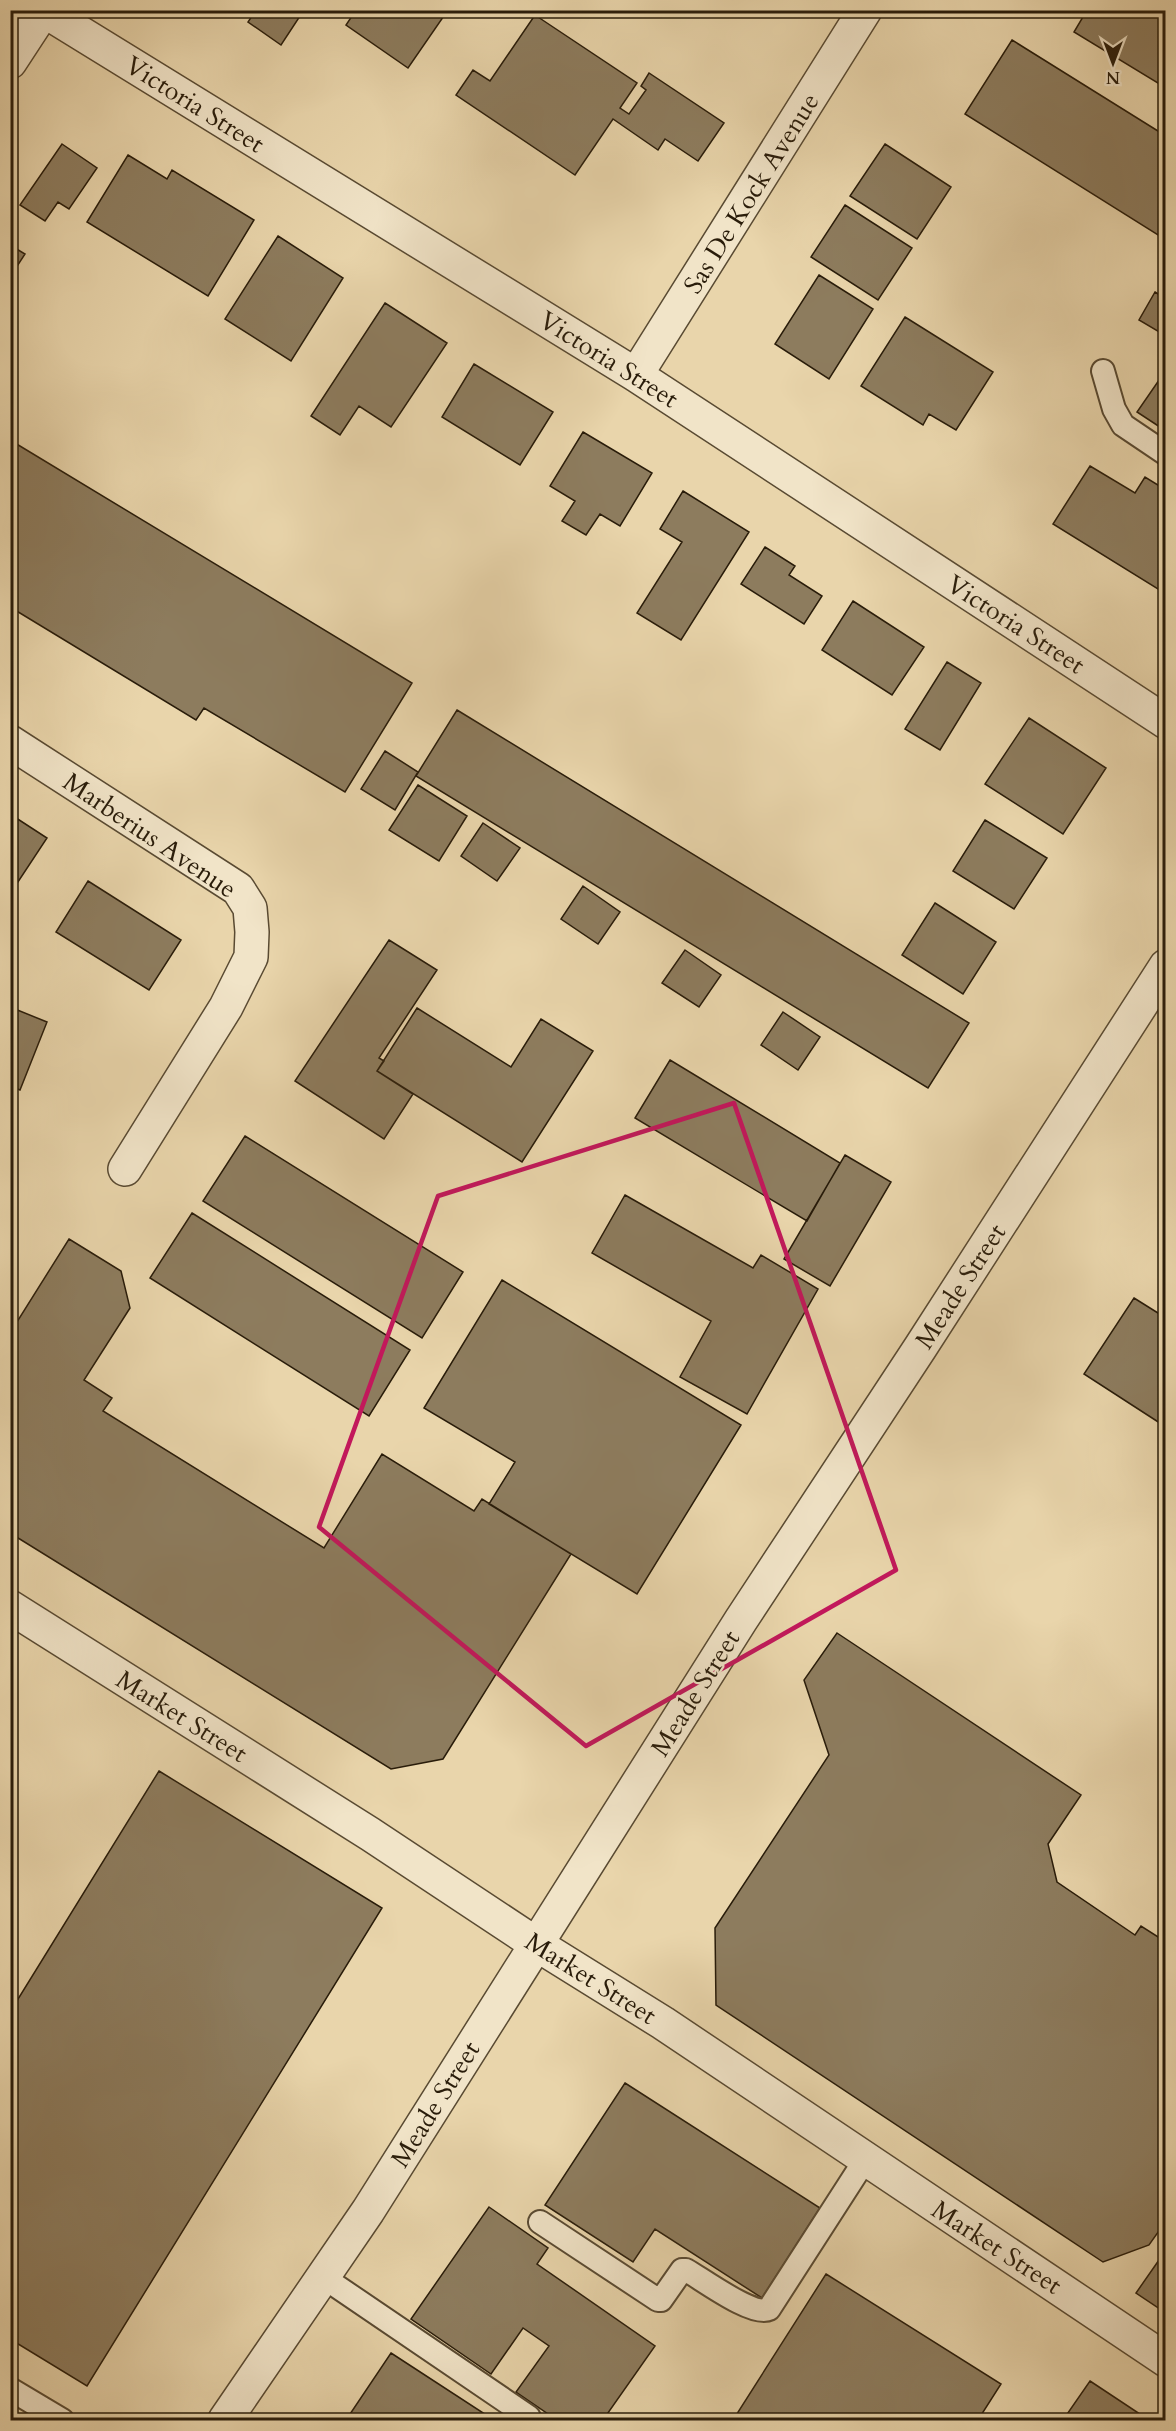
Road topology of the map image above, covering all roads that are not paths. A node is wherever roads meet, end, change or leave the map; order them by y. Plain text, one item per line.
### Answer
1 (865, 10) edge
2 (44, 11) edge
3 (10, 62) edge
4 (1103, 371) dead end
5 (636, 375) junction
6 (1166, 454) edge
7 (1166, 722) edge
8 (10, 742) edge
9 (1166, 966) edge
10 (125, 1169) dead end
11 (10, 1606) edge
12 (536, 1944) junction
13 (865, 2160) junction
14 (540, 2222) dead end
15 (323, 2277) junction
16 (1166, 2360) edge
17 (10, 2389) edge
18 (62, 2421) edge
19 (225, 2421) edge
20 (530, 2421) edge

1 - 5 street, Sas De Kock Avenue
2 - 3 street
2 - 5 street, Victoria Street
4 - 6 lane
5 - 7 street, Victoria Street
8 - 10 street, Marberius Avenue
9 - 12 street, Meade Street
11 - 12 street, Market Street
12 - 13 street, Market Street
12 - 15 street, Meade Street
13 - 14 lane
13 - 16 street, Market Street
15 - 19 street, Meade Street
15 - 20 lane
17 - 18 lane

